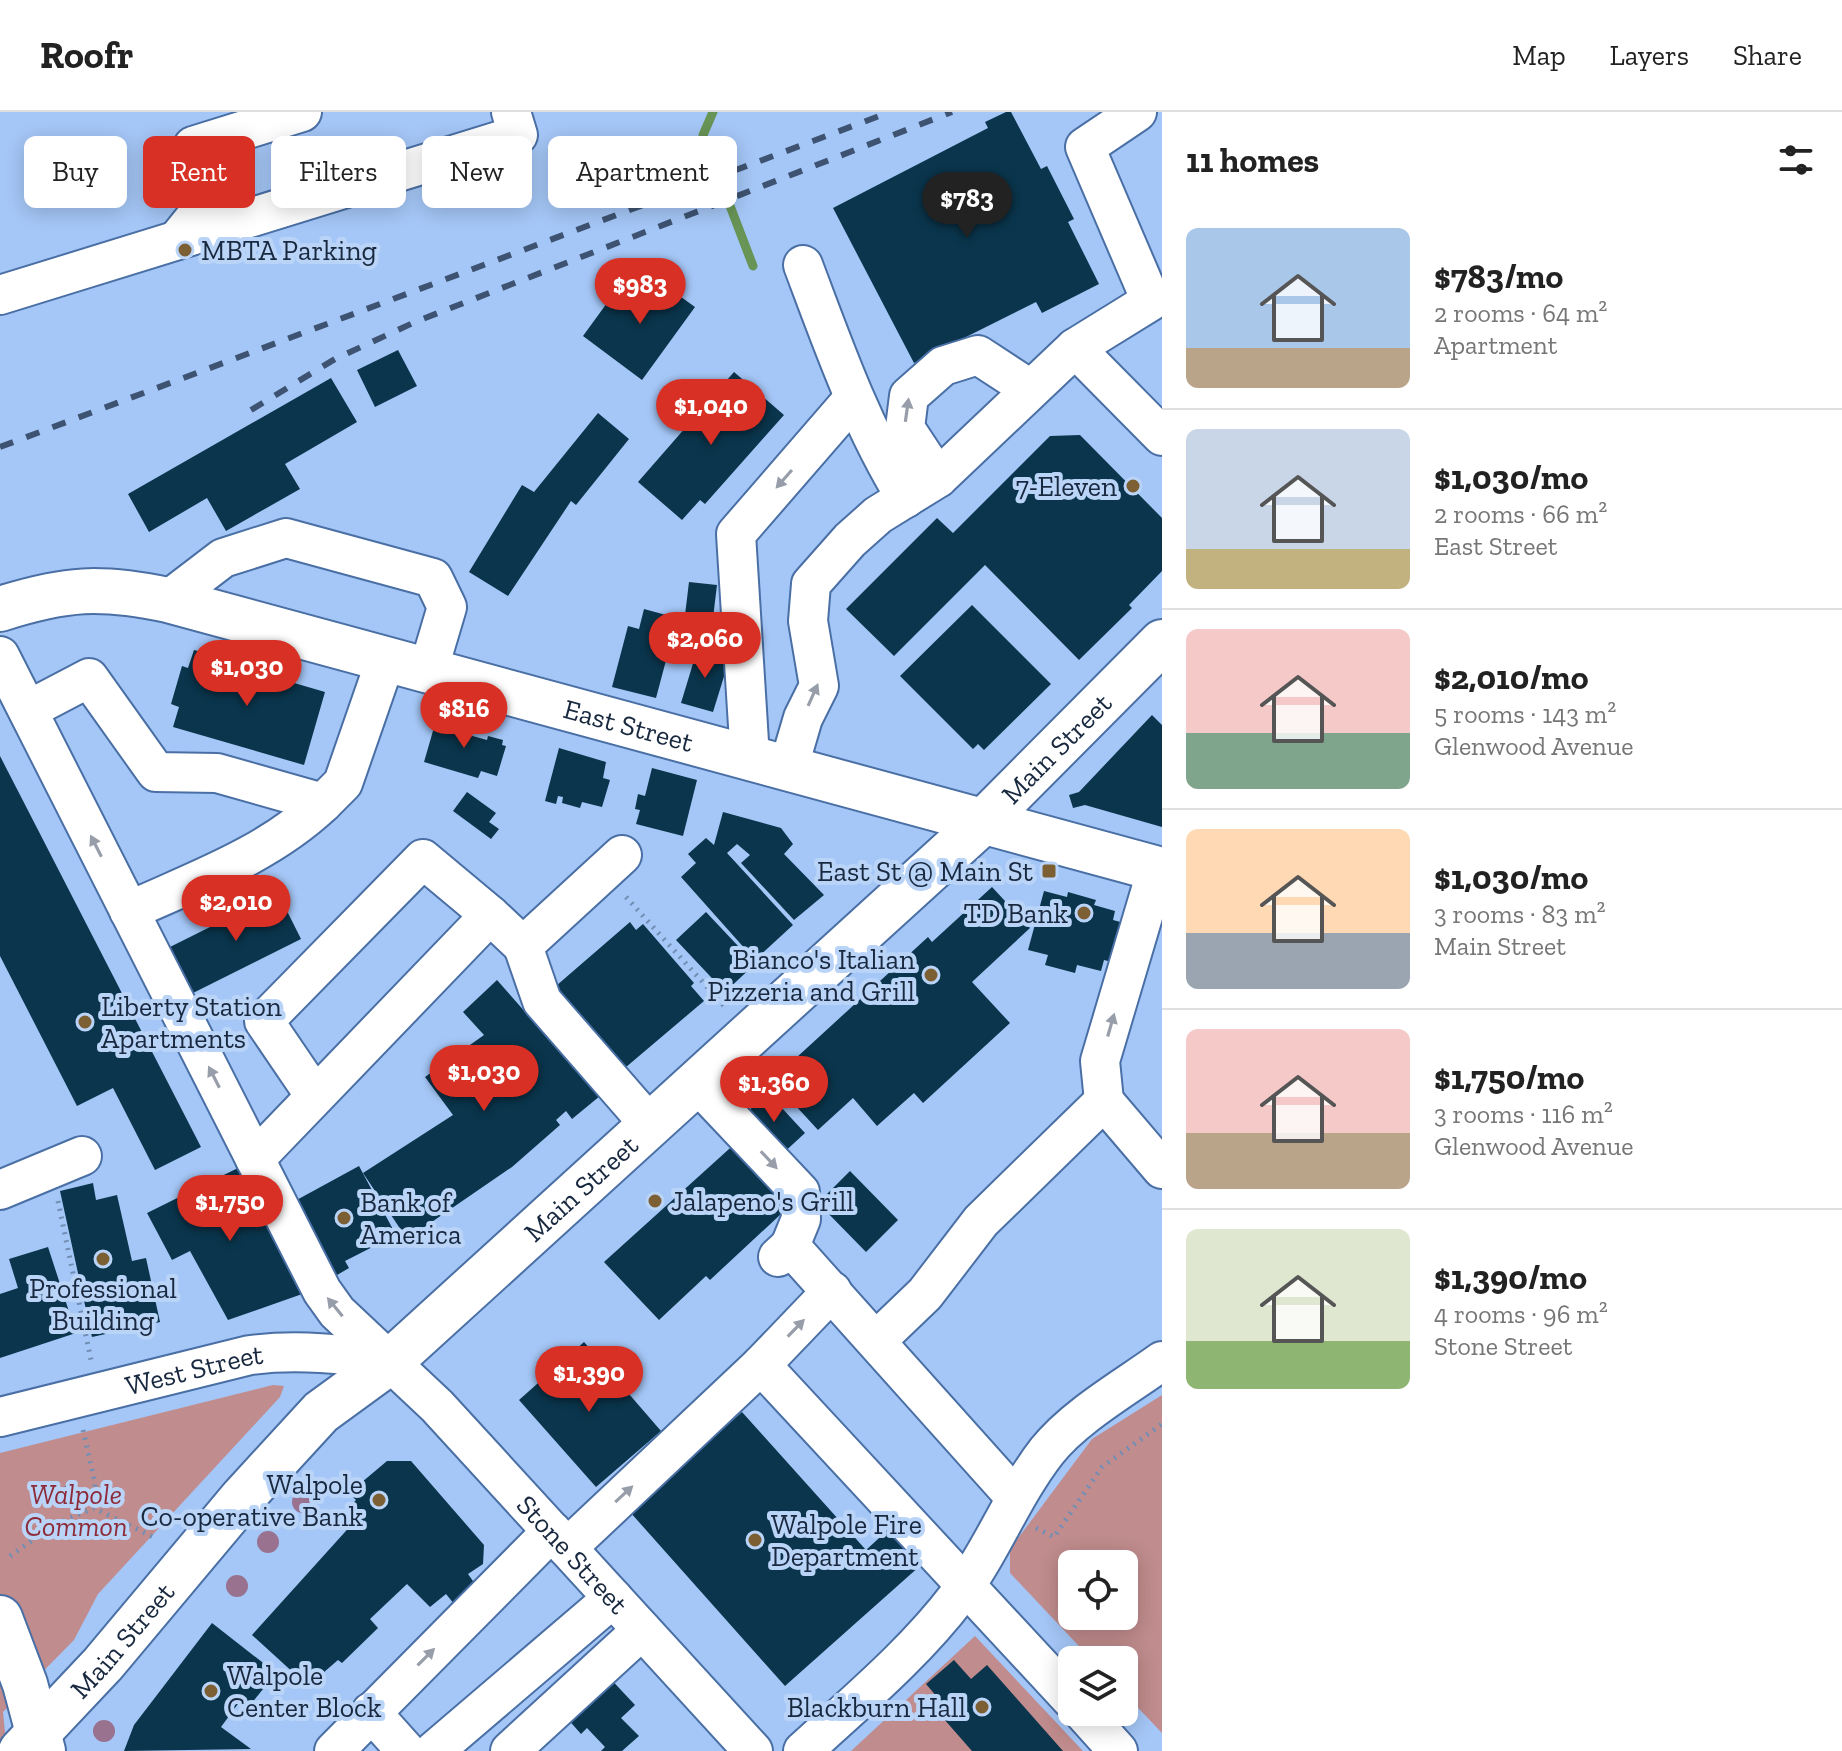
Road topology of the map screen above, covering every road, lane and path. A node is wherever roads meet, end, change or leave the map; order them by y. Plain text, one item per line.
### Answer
1 (302, 112) edge
2 (511, 112) edge
3 (1137, 112) edge
4 (177, 240) junction
5 (803, 265) dead end
6 (0, 295) edge
7 (1075, 348) junction
8 (1030, 389) junction
9 (853, 399) junction
10 (1162, 436) edge
11 (938, 478) junction
12 (906, 498) junction
13 (168, 600) junction
14 (0, 609) edge
15 (1162, 642) edge
16 (0, 656) edge
17 (386, 659) junction
18 (428, 671) junction
19 (28, 710) junction
20 (769, 763) junction
21 (323, 803) junction
22 (983, 822) junction
23 (612, 864) joint
24 (1160, 869) edge
25 (129, 911) junction
26 (490, 915) junction
27 (523, 946) junction
28 (750, 1034) junction
29 (697, 1083) junction
30 (315, 1096) junction
31 (1104, 1101) junction
32 (650, 1125) junction
33 (255, 1159) junction
34 (66, 1162) joint
35 (1162, 1169) edge
36 (0, 1190) edge
37 (832, 1291) junction
38 (877, 1340) junction
39 (391, 1361) junction
40 (1162, 1361) edge
41 (761, 1365) junction
42 (98, 1392) junction
43 (0, 1417) edge
44 (1162, 1424) edge
45 (82, 1427) dead end
46 (1011, 1505) junction
47 (94, 1508) junction
48 (155, 1538) dead end
49 (559, 1539) junction
50 (10, 1556) dead end
51 (966, 1584) junction
52 (613, 1598) junction
53 (0, 1618) edge
54 (642, 1630) junction
55 (1058, 1685) edge
56 (371, 1712) junction
57 (1096, 1726) edge
58 (34, 1745) edge
59 (334, 1751) edge
60 (406, 1751) edge
61 (434, 1751) edge
62 (510, 1751) edge
63 (753, 1751) edge
64 (803, 1751) edge
65 (1118, 1751) edge

1 - 4 street
2 - 4 street
3 - 7 street
4 - 6 street
5 - 9 street
7 - 8 street
7 - 10 street
8 - 11 street
11 -> 8 street
9 - 12 street
9 -> 20 street
11 - 12 street
20 -> 12 street
13 - 14 main road, East Street
13 - 17 main road, East Street
13 - 18 street
15 - 22 main road, Main Street
16 - 19 street, Stone Street
17 - 18 main road, East Street
17 - 21 street
18 - 20 main road, East Street
19 - 21 street
25 -> 19 street, Stone Street
20 - 22 main road, East Street
21 - 25 street
22 - 24 main road, East Street
22 - 28 main road, Main Street
23 - 27 street
23 - 28 path
31 -> 24 street
33 -> 25 street, Stone Street
26 - 27 street
26 - 30 street
26 - 30 street
27 - 32 street
28 - 29 main road, Main Street
29 - 32 main road, Main Street
29 -> 37 street
30 - 33 street
31 - 35 street
31 - 38 street
32 - 39 main road, Main Street
39 -> 33 street, Stone Street
34 - 36 street
34 - 42 path
37 - 38 street
41 -> 37 street
38 - 46 street
39 - 42 street, West Street
39 - 49 street, Stone Street
39 - 58 main road, Main Street
40 - 46 street
49 -> 41 street
41 - 51 street
42 - 43 street, West Street
44 - 46 path
45 - 47 path
46 - 51 street
47 - 48 path
47 - 50 path
49 - 52 street, Stone Street
56 -> 49 street
51 - 55 street
51 - 64 street
52 - 54 street, Stone Street
52 - 61 street
53 - 58 main road
54 - 62 street
54 - 63 street, Stone Street
56 - 59 street
56 - 60 street
57 - 65 street

